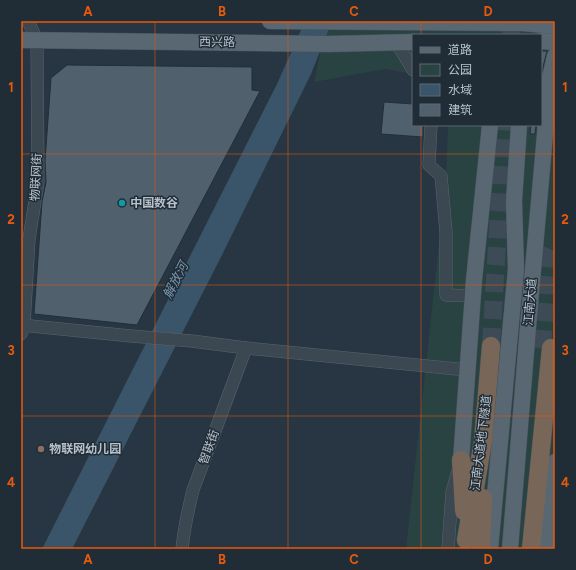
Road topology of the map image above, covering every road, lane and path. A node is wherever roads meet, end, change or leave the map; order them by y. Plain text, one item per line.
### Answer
1 (28, 21) edge
2 (270, 21) edge
3 (336, 21) edge
4 (299, 22) edge
5 (521, 26) edge
6 (555, 26) edge
7 (21, 40) edge
8 (37, 40) junction
9 (396, 42) junction
10 (412, 42) edge
11 (542, 42) edge
12 (555, 42) edge
13 (555, 56) edge
14 (412, 68) edge
15 (431, 126) edge
16 (490, 126) edge
17 (519, 126) edge
18 (473, 296) junction
19 (22, 328) edge
20 (491, 346) tunnel mouth
21 (246, 348) junction
22 (467, 370) junction
23 (461, 460) junction
24 (555, 462) edge
25 (471, 546) edge
26 (182, 549) edge
27 (448, 549) edge
28 (490, 549) edge
29 (510, 549) edge
30 (523, 549) edge
31 (531, 549) edge
32 (546, 549) edge

1 - 8 street, 物联网街
2 - 4 main road
3 - 4 main road
3 - 5 main road
5 - 6 main road
7 - 8 main road, 西兴路
8 - 9 main road, 西兴路
8 - 19 street, 物联网街
9 - 10 main road, 西兴路
9 - 14 street
11 - 12 main road
13 - 29 main road, 江南大道
15 - 18 street
16 - 18 main road
17 - 28 main road, 江南大道
18 - 22 main road
19 - 21 street
20 - 25 highway, 江南大道地下隧道
21 - 22 street
21 - 26 street, 智联街
22 - 23 main road
23 - 25 highway
23 - 27 street
24 - 32 main road
30 - 31 highway

